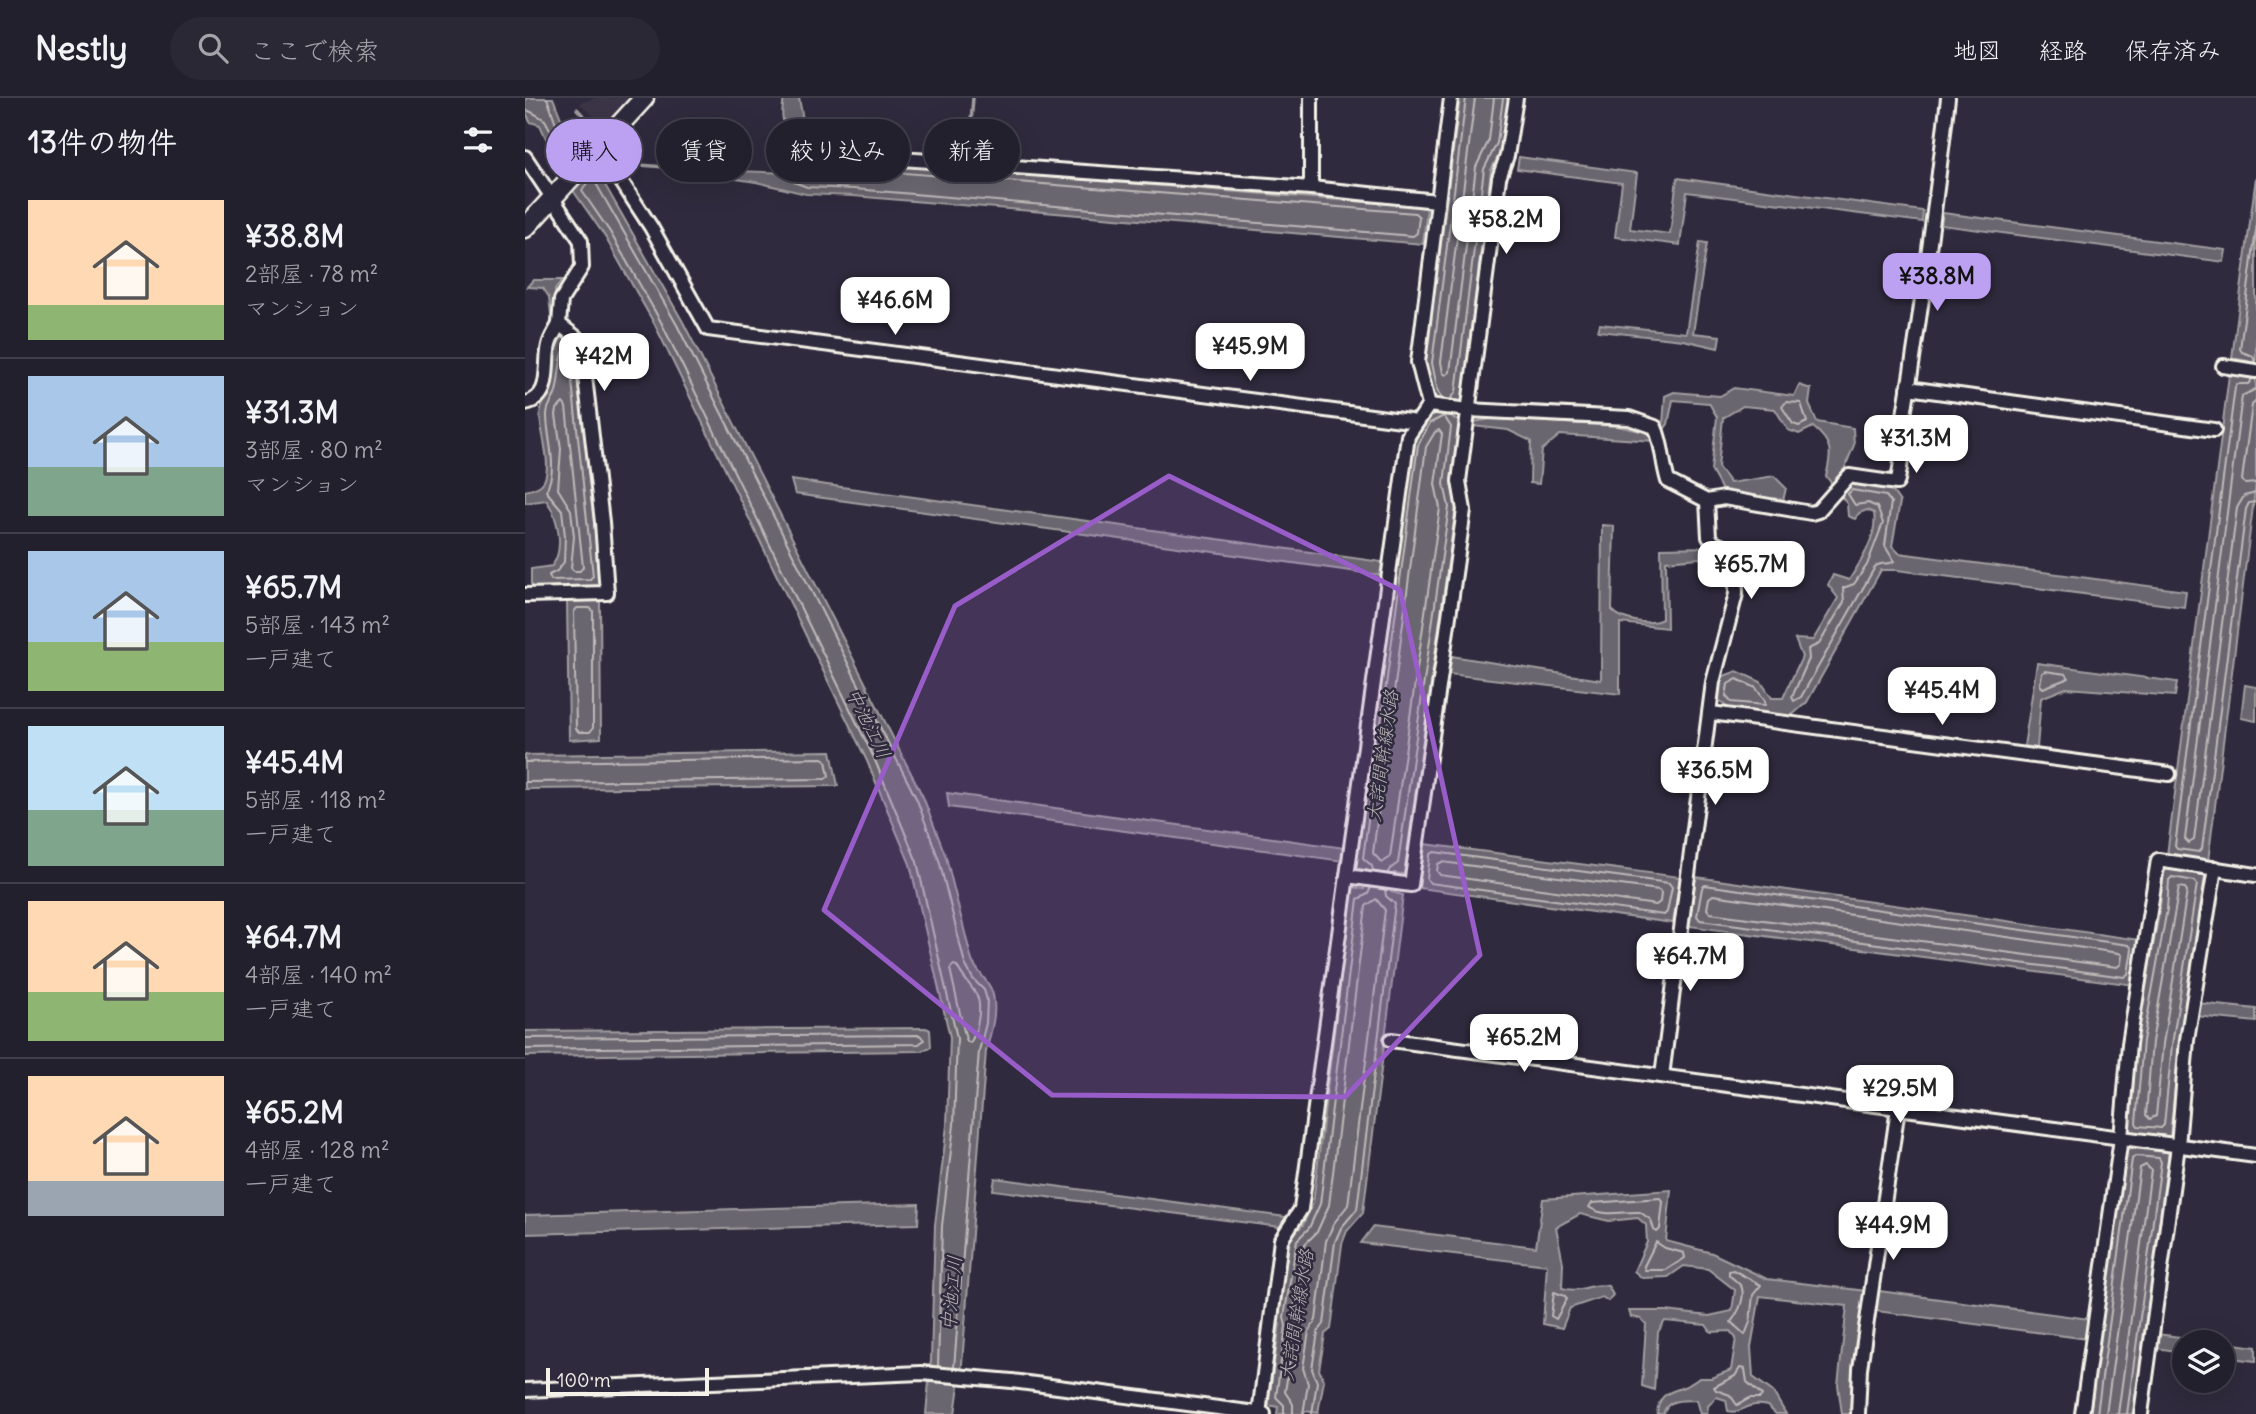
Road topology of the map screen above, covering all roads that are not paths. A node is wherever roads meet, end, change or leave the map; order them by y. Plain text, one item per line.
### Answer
1 (645, 98) edge
2 (1311, 98) edge
3 (1451, 98) edge
4 (1516, 98) edge
5 (1948, 98) edge
6 (626, 119) edge
7 (525, 157) edge
8 (910, 160) edge
9 (567, 182) edge
10 (618, 182) edge
11 (1311, 188) junction
12 (556, 194) junction
13 (1437, 201) junction
14 (525, 228) edge
15 (559, 324) junction
16 (2223, 366) dead end
17 (2250, 370) edge
18 (1908, 388) junction
19 (525, 403) edge
20 (1429, 405) junction
21 (1463, 409) junction
22 (1417, 422) junction
23 (2214, 430) dead end
24 (1707, 501) junction
25 (525, 595) edge
26 (1711, 713) junction
27 (2169, 774) dead end
28 (2215, 869) junction
29 (2256, 875) edge
30 (1346, 876) junction
31 (1391, 1040) dead end
32 (1662, 1076) junction
33 (1898, 1108) junction
34 (2121, 1138) junction
35 (2178, 1146) junction
36 (2256, 1156) edge
37 (525, 1390) edge
38 (1261, 1414) edge
39 (1857, 1414) edge
40 (2082, 1414) edge
41 (2141, 1414) edge

1 - 6 highway
2 - 11 street
3 - 13 street
4 - 21 street
5 - 18 street
7 - 12 street
8 - 11 street
9 - 12 highway
10 - 22 street
11 - 13 street
12 - 14 highway
12 - 15 street
13 - 20 street
15 - 19 street
15 - 25 street
16 - 17 street
18 - 23 street
18 - 24 street
20 - 21 street
20 - 22 street
21 - 24 street
21 - 30 street
22 - 30 street
24 - 26 street
26 - 27 street
26 - 32 street
28 - 29 street
28 - 34 street
28 - 35 street
30 - 38 street
31 - 32 street
32 - 33 street
33 - 34 street
33 - 39 street
34 - 35 street
34 - 40 street
35 - 36 street
35 - 41 street
37 - 38 street

